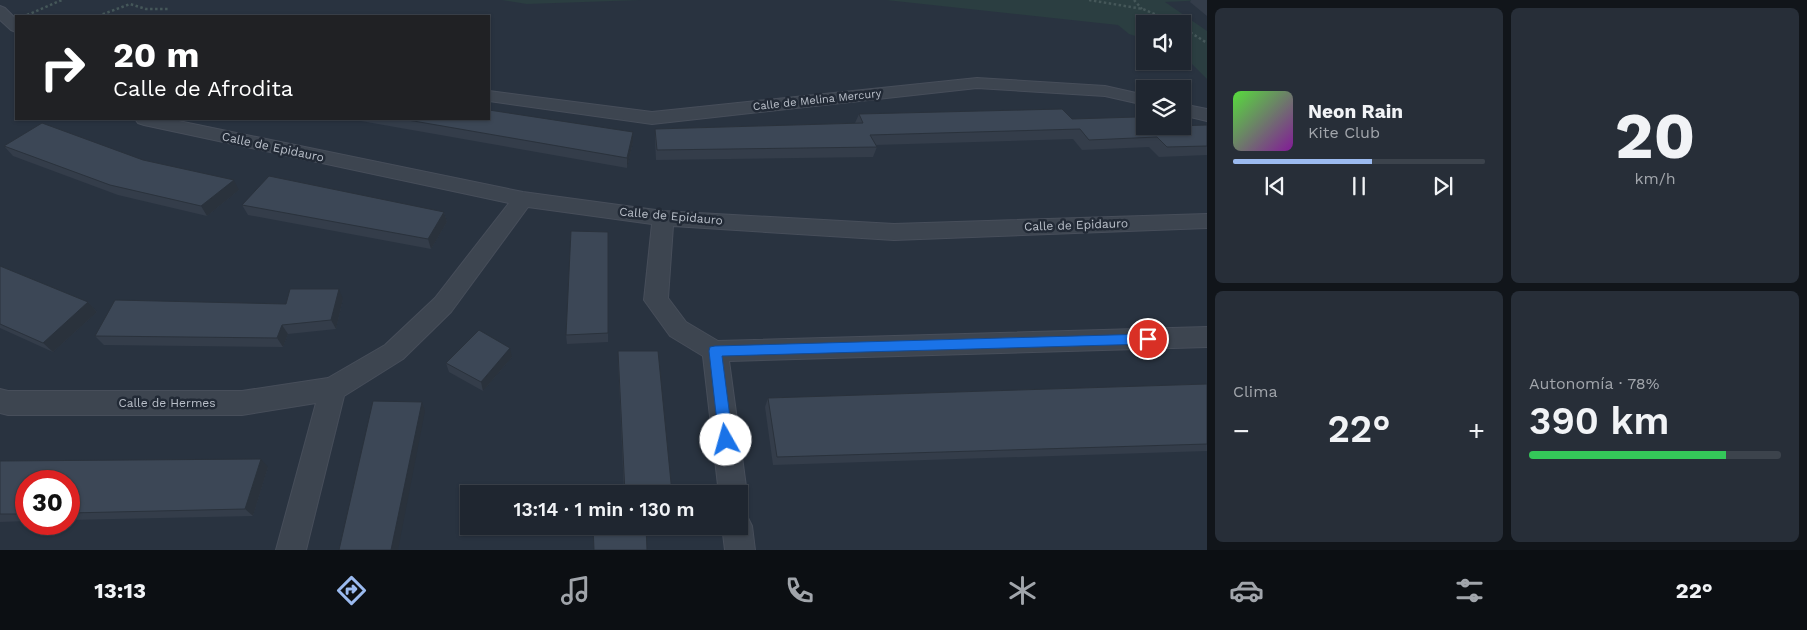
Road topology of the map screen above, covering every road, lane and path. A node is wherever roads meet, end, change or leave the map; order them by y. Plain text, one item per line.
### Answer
1 (62, 0) edge
2 (1089, 0) edge
3 (1134, 0) edge
4 (169, 9) dead end
5 (1143, 9) junction
6 (0, 11) edge
7 (26, 15) edge
8 (101, 15) edge
9 (1157, 15) edge
10 (15, 26) edge
11 (1191, 32) edge
12 (1207, 42) edge
13 (490, 96) edge
14 (1136, 98) edge
15 (1191, 111) edge
16 (1207, 115) edge
17 (149, 120) edge
18 (523, 199) junction
19 (663, 218) junction
20 (1207, 221) edge
21 (1207, 337) edge
22 (715, 351) junction
23 (333, 389) junction
24 (0, 402) edge
25 (732, 485) edge
26 (738, 535) edge
27 (291, 550) edge
28 (740, 550) edge

1 - 7 path
2 - 5 path
3 - 5 path
4 - 8 path
5 - 9 path
6 - 10 street
11 - 12 path
13 - 14 street, Calle de Melina Mercury
15 - 16 street
17 - 18 street, Calle de Epidauro
18 - 19 street, Calle de Epidauro
18 - 23 street, Calle de Hermes
19 - 20 street, Calle de Epidauro
19 - 22 street
21 - 22 street
22 - 25 street
23 - 24 street, Calle de Hermes
23 - 27 street
26 - 28 street

